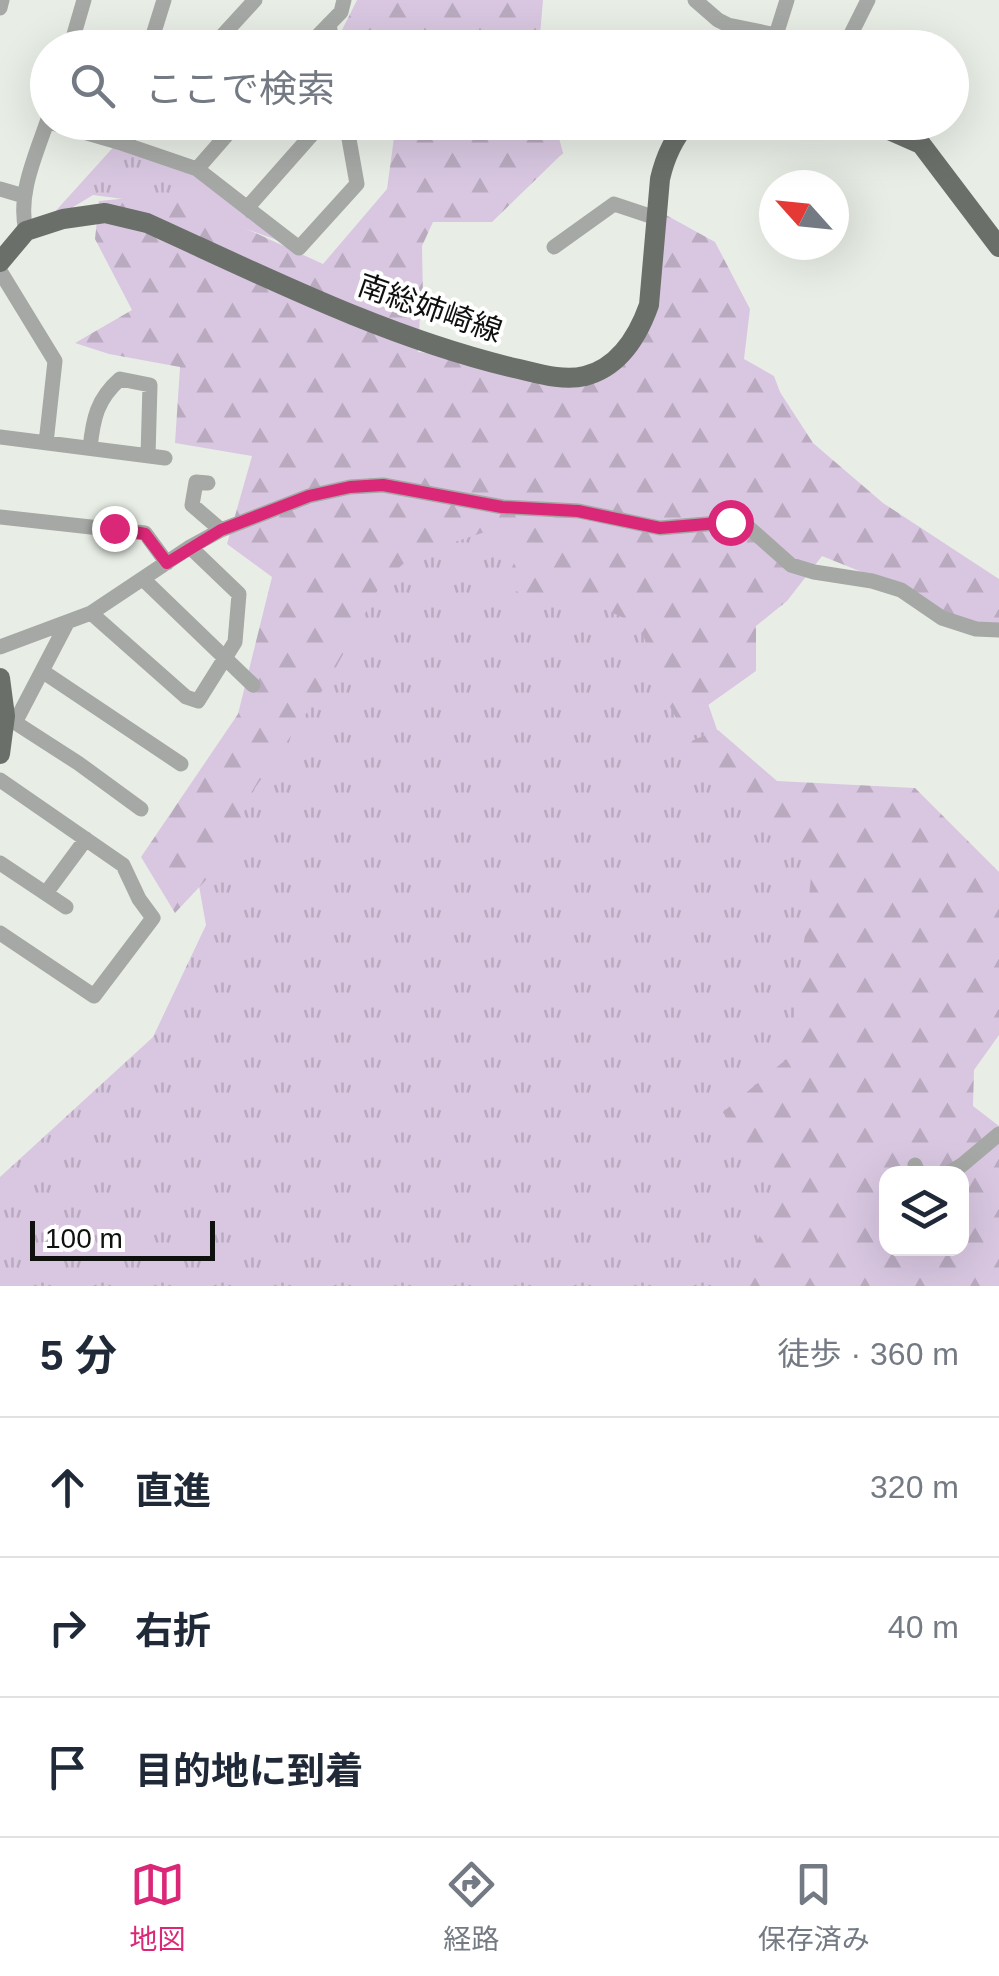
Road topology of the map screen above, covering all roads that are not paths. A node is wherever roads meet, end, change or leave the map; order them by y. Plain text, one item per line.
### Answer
1 (2, 0) edge
2 (84, 0) edge
3 (164, 0) edge
4 (255, 0) edge
5 (344, 0) edge
6 (694, 0) edge
7 (787, 0) edge
8 (868, 0) edge
9 (0, 8) edge
10 (329, 24) junction
11 (75, 30) edge
12 (155, 30) edge
13 (228, 30) edge
14 (323, 30) edge
15 (330, 30) edge
16 (752, 30) edge
17 (778, 30) edge
18 (853, 30) edge
19 (42, 140) edge
20 (111, 140) edge
21 (122, 140) edge
22 (222, 140) edge
23 (308, 140) edge
24 (349, 140) edge
25 (674, 140) edge
26 (913, 140) edge
27 (118, 142) junction
28 (196, 169) junction
29 (0, 189) edge
30 (24, 196) junction
31 (247, 208) junction
32 (656, 218) junction
33 (26, 231) junction
34 (554, 247) dead end
35 (999, 247) edge
36 (0, 262) edge
37 (0, 271) edge
38 (0, 437) edge
39 (46, 443) junction
40 (90, 448) junction
41 (208, 483) dead end
42 (0, 517) edge
43 (221, 530) junction
44 (190, 547) junction
45 (167, 563) junction
46 (142, 579) junction
47 (91, 613) junction
48 (66, 624) junction
49 (999, 630) edge
50 (0, 647) edge
51 (226, 659) junction
52 (42, 671) junction
53 (0, 678) edge
54 (254, 686) dead end
55 (3, 716) edge
56 (0, 754) edge
57 (181, 764) dead end
58 (0, 780) edge
59 (141, 808) dead end
60 (86, 839) junction
61 (0, 864) edge
62 (46, 893) junction
63 (66, 907) dead end
64 (0, 933) edge
65 (999, 1134) edge
66 (960, 1166) edge

1 - 9 street
2 - 11 street
3 - 12 street
4 - 13 street
5 - 10 street
6 - 16 street
7 - 17 street
8 - 18 street
10 - 14 street
10 - 15 street
19 - 30 street
20 - 27 street
21 - 27 street
22 - 28 street
23 - 31 street
24 - 31 street
25 - 32 main road, 南総姉崎線
26 - 35 main road
27 - 28 street
28 - 31 street
29 - 30 street
30 - 33 street
32 - 33 main road, 南総姉崎線
32 - 34 street
33 - 36 main road
37 - 39 street
38 - 39 street
39 - 40 street
40 - 40 street
41 - 43 street
42 - 45 street
43 - 44 street
43 - 49 street
44 - 45 street
44 - 51 street
45 - 46 street
46 - 47 street
46 - 51 street
47 - 48 street
47 - 51 street
48 - 50 street
48 - 52 street
51 - 54 street
52 - 55 street
52 - 57 street
53 - 55 main road
55 - 56 main road
55 - 59 street
58 - 60 street
60 - 62 street
60 - 64 street
61 - 62 street
62 - 63 street
65 - 66 street

